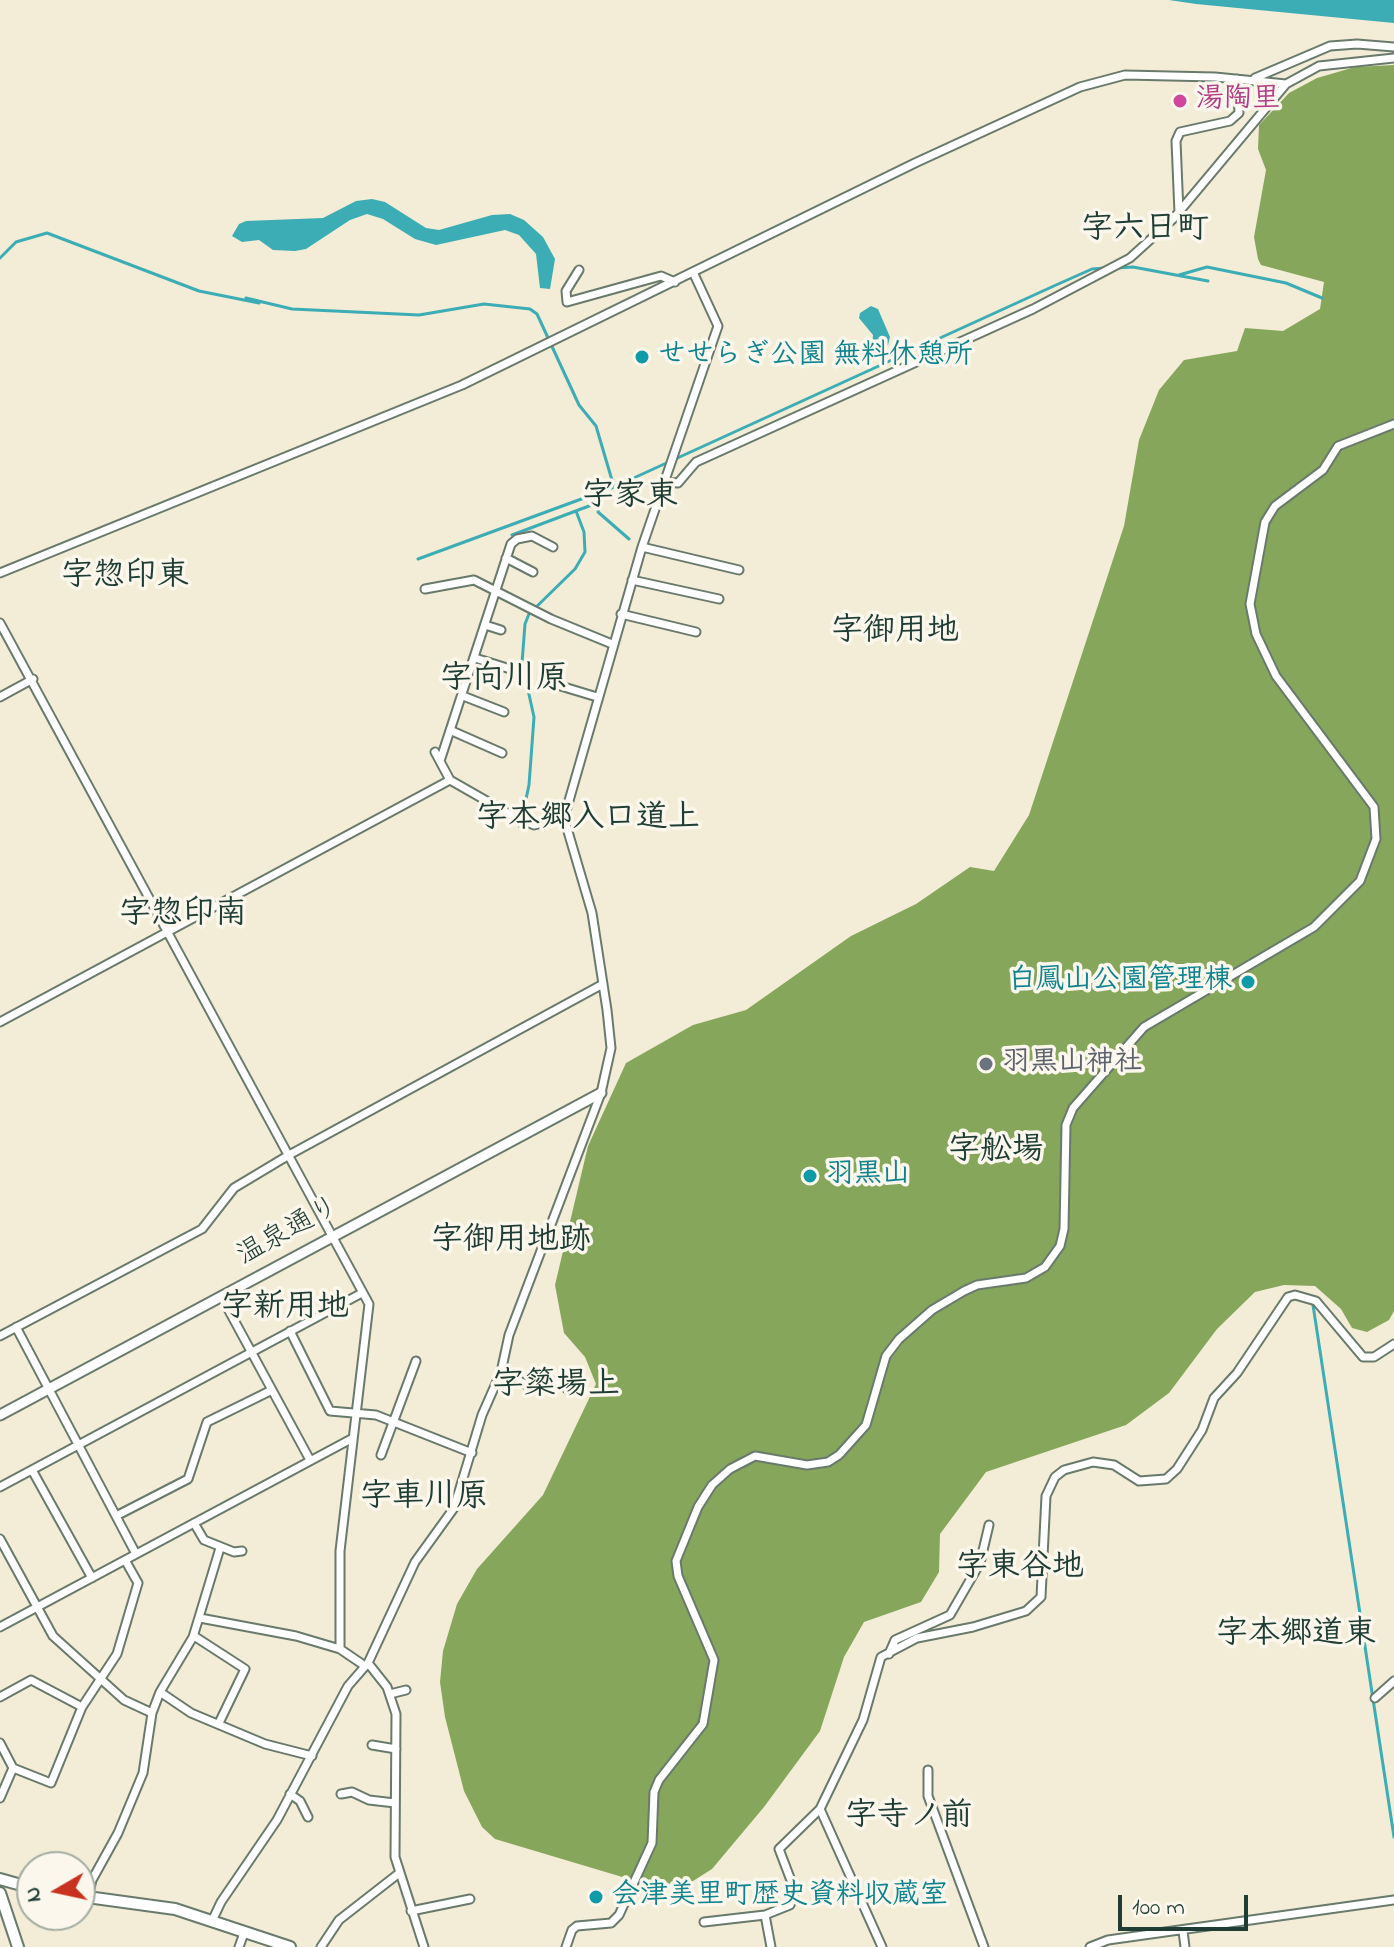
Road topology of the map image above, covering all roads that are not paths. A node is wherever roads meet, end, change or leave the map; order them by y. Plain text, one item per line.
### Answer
1 (1394, 47) edge
2 (1394, 58) edge
3 (1237, 79) junction
4 (1253, 79) junction
5 (1286, 84) junction
6 (1179, 213) junction
7 (579, 270) dead end
8 (693, 272) junction
9 (675, 282) junction
10 (1394, 424) edge
11 (665, 479) junction
12 (553, 547) dead end
13 (642, 547) junction
14 (506, 558) junction
15 (739, 570) dead end
16 (533, 572) dead end
17 (0, 573) edge
18 (632, 580) junction
19 (425, 589) dead end
20 (496, 589) junction
21 (719, 599) dead end
22 (621, 614) junction
23 (0, 623) edge
24 (485, 625) junction
25 (501, 630) dead end
26 (696, 632) dead end
27 (612, 644) junction
28 (475, 658) junction
29 (507, 668) dead end
30 (33, 679) junction
31 (554, 684) dead end
32 (463, 696) junction
33 (0, 697) edge
34 (597, 697) junction
35 (504, 712) dead end
36 (452, 731) junction
37 (435, 752) dead end
38 (502, 753) dead end
39 (440, 761) junction
40 (450, 780) junction
41 (564, 818) junction
42 (167, 931) junction
43 (603, 984) junction
44 (0, 1022) edge
45 (601, 1093) junction
46 (289, 1155) junction
47 (331, 1235) junction
48 (362, 1293) junction
49 (221, 1296) junction
50 (16, 1327) junction
51 (290, 1331) junction
52 (0, 1336) edge
53 (1394, 1344) edge
54 (251, 1351) junction
55 (416, 1361) dead end
56 (501, 1372) junction
57 (49, 1389) junction
58 (272, 1390) junction
59 (571, 1392) dead end
60 (356, 1414) junction
61 (0, 1415) edge
62 (396, 1422) junction
63 (353, 1438) junction
64 (78, 1445) junction
65 (472, 1453) junction
66 (381, 1455) dead end
67 (310, 1460) junction
68 (32, 1470) junction
69 (0, 1487) edge
70 (116, 1516) junction
71 (194, 1523) junction
72 (989, 1525) dead end
73 (0, 1539) edge
74 (220, 1548) junction
75 (242, 1551) dead end
76 (3, 1553) edge
77 (136, 1554) junction
78 (125, 1560) junction
79 (92, 1578) junction
80 (36, 1607) junction
81 (200, 1618) junction
82 (0, 1627) edge
83 (194, 1636) junction
84 (340, 1649) junction
85 (889, 1654) junction
86 (367, 1665) junction
87 (102, 1678) junction
88 (1394, 1681) edge
89 (406, 1690) dead end
90 (160, 1692) junction
91 (390, 1694) junction
92 (0, 1697) edge
93 (1375, 1698) dead end
94 (82, 1707) junction
95 (152, 1713) junction
96 (219, 1723) junction
97 (0, 1743) edge
98 (372, 1745) dead end
99 (396, 1749) junction
100 (312, 1756) junction
101 (13, 1768) junction
102 (928, 1770) dead end
103 (290, 1794) junction
104 (341, 1794) dead end
105 (0, 1798) edge
106 (395, 1803) junction
107 (820, 1809) junction
108 (308, 1817) dead end
109 (96, 1873) edge
110 (398, 1874) junction
111 (0, 1893) edge
112 (96, 1899) edge
113 (470, 1899) dead end
114 (1394, 1900) edge
115 (411, 1911) junction
116 (765, 1915) junction
117 (212, 1921) junction
118 (704, 1922) dead end
119 (1183, 1931) junction
120 (244, 1933) junction
121 (1146, 1936) junction
122 (18, 1947) edge
123 (239, 1947) edge
124 (290, 1947) edge
125 (321, 1947) edge
126 (424, 1947) edge
127 (566, 1947) edge
128 (771, 1947) edge
129 (882, 1947) edge
130 (984, 1947) edge
131 (1090, 1947) edge
132 (1147, 1947) edge
133 (1185, 1947) edge

1 - 4 street
2 - 5 street
3 - 4 street
3 - 6 street
3 - 8 street
4 - 5 street
5 - 6 street
6 - 11 street
7 - 9 street
8 - 9 street
8 - 11 street
9 - 17 street
10 - 127 street
11 - 13 street
12 - 14 street
13 - 15 street
13 - 18 street
14 - 16 street
14 - 20 street
18 - 21 street
18 - 22 street
19 - 20 street
20 - 24 street
20 - 27 street
22 - 26 street
22 - 27 street
23 - 30 street
24 - 25 street
24 - 28 street
27 - 34 street
28 - 29 street
28 - 32 street
30 - 33 street
30 - 42 street
31 - 34 street
32 - 35 street
32 - 36 street
34 - 41 street
36 - 38 street
36 - 39 street
37 - 39 street
39 - 40 street
40 - 41 street
40 - 42 street
41 - 43 street
42 - 44 street
42 - 46 street
43 - 45 street
43 - 46 street
45 - 47 street, 温泉通り
45 - 56 street
46 - 47 street
46 - 50 street
47 - 48 street
47 - 49 street, 温泉通り
48 - 51 street
48 - 60 street
49 - 54 street
49 - 57 street, 温泉通り
50 - 52 street
50 - 57 street
51 - 54 street
51 - 60 street
53 - 85 street
54 - 58 street
54 - 64 street
55 - 62 street
56 - 59 street
56 - 65 street
57 - 61 street, 温泉通り
57 - 64 street
58 - 67 street
58 - 70 street
60 - 62 street
60 - 63 street
62 - 65 street
62 - 66 street
63 - 67 street
63 - 84 street
64 - 68 street
64 - 70 street
65 - 86 street
67 - 71 street
68 - 69 street
68 - 79 street
70 - 77 street
71 - 74 street
71 - 77 street
72 - 85 street
73 - 76 street
74 - 75 street
74 - 81 street
76 - 80 street
77 - 78 street
78 - 79 street
78 - 87 street
79 - 80 street
80 - 82 street
80 - 87 street
81 - 83 street
81 - 84 street
83 - 90 street
83 - 96 street
84 - 86 street
85 - 107 street
86 - 91 street
86 - 100 street
87 - 94 street
87 - 95 street
88 - 93 street
89 - 91 street
90 - 95 street
90 - 96 street
91 - 99 street
92 - 94 street
94 - 101 street
95 - 109 street
96 - 100 street
97 - 101 street
98 - 99 street
99 - 106 street
100 - 103 street
101 - 105 street
102 - 130 street
103 - 108 street
103 - 117 street
104 - 106 street
106 - 110 street
107 - 116 street
107 - 129 street
110 - 115 street
110 - 125 street
111 - 122 main road
112 - 117 main road
113 - 115 street
114 - 119 street
115 - 126 street
116 - 118 street
116 - 128 street
117 - 120 main road
119 - 121 street
119 - 133 street
120 - 123 street
120 - 124 main road
121 - 131 street
121 - 132 street

